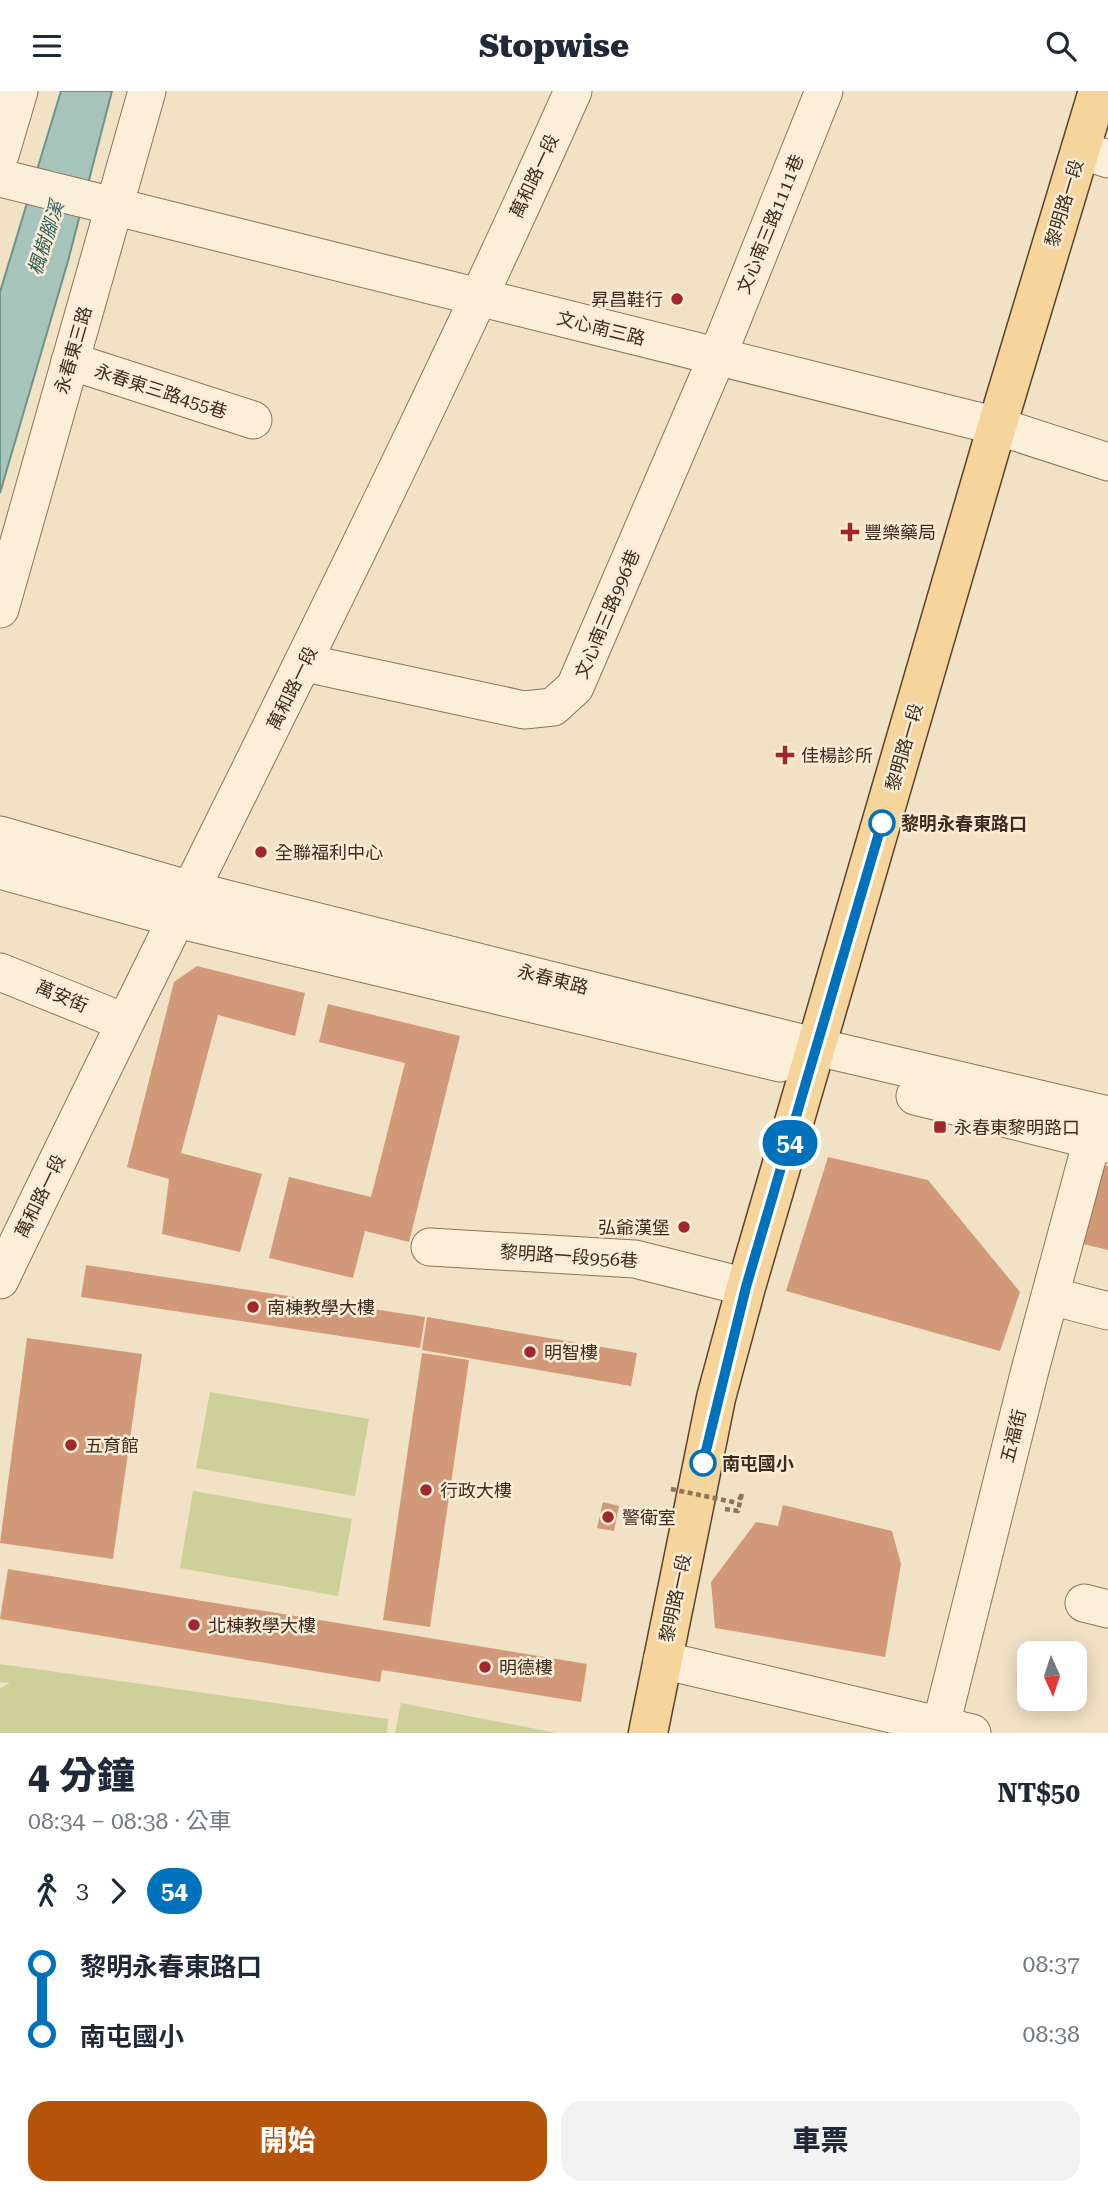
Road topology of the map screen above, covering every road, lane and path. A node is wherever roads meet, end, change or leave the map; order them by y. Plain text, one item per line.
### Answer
1 (19, 91) edge
2 (147, 91) edge
3 (573, 91) edge
4 (824, 91) edge
5 (1098, 91) edge
6 (1094, 154) edge
7 (7, 172) edge
8 (103, 203) junction
9 (478, 297) junction
10 (717, 357) junction
11 (70, 361) junction
12 (253, 420) dead end
13 (997, 426) junction
14 (1108, 462) edge
15 (0, 609) edge
16 (305, 663) junction
17 (0, 835) edge
18 (0, 870) edge
19 (184, 904) junction
20 (0, 972) edge
21 (124, 1022) junction
22 (815, 1058) junction
23 (1103, 1133) edge
24 (430, 1247) dead end
25 (0, 1280) edge
26 (746, 1287) junction
27 (1051, 1296) junction
28 (1108, 1311) edge
29 (671, 1489) dead end
30 (738, 1511) dead end
31 (662, 1660) junction
32 (951, 1730) edge
33 (648, 1733) edge

1 - 7 street
2 - 8 street, 永春東三路
3 - 9 street, 萬和路一段
4 - 10 street, 文心南三路1111巷
5 - 6 main road, 黎明路一段
6 - 13 main road, 黎明路一段
7 - 8 street, 文心南三路
8 - 9 street, 文心南三路
8 - 11 street, 永春東三路
9 - 10 street, 文心南三路
9 - 16 street, 萬和路一段
10 - 13 street, 文心南三路
10 - 16 street, 文心南三路996巷
11 - 12 street, 永春東三路455巷
11 - 15 street, 永春東三路
13 - 14 street, 文心南三路
13 - 22 main road, 黎明路一段
16 - 19 street, 萬和路一段
17 - 19 street, 永春東路
18 - 19 street, 永春東路
19 - 21 street, 萬和路一段
19 - 22 street, 永春東路
20 - 21 street, 萬安街
21 - 25 street, 萬和路一段
22 - 23 street, 永春東路
22 - 26 main road, 黎明路一段
23 - 27 street, 五福街
24 - 26 street, 黎明路一段956巷
26 - 31 main road, 黎明路一段
27 - 28 street
27 - 32 street, 五福街
29 - 30 path, bridge
31 - 32 street
31 - 33 main road, 黎明路一段

